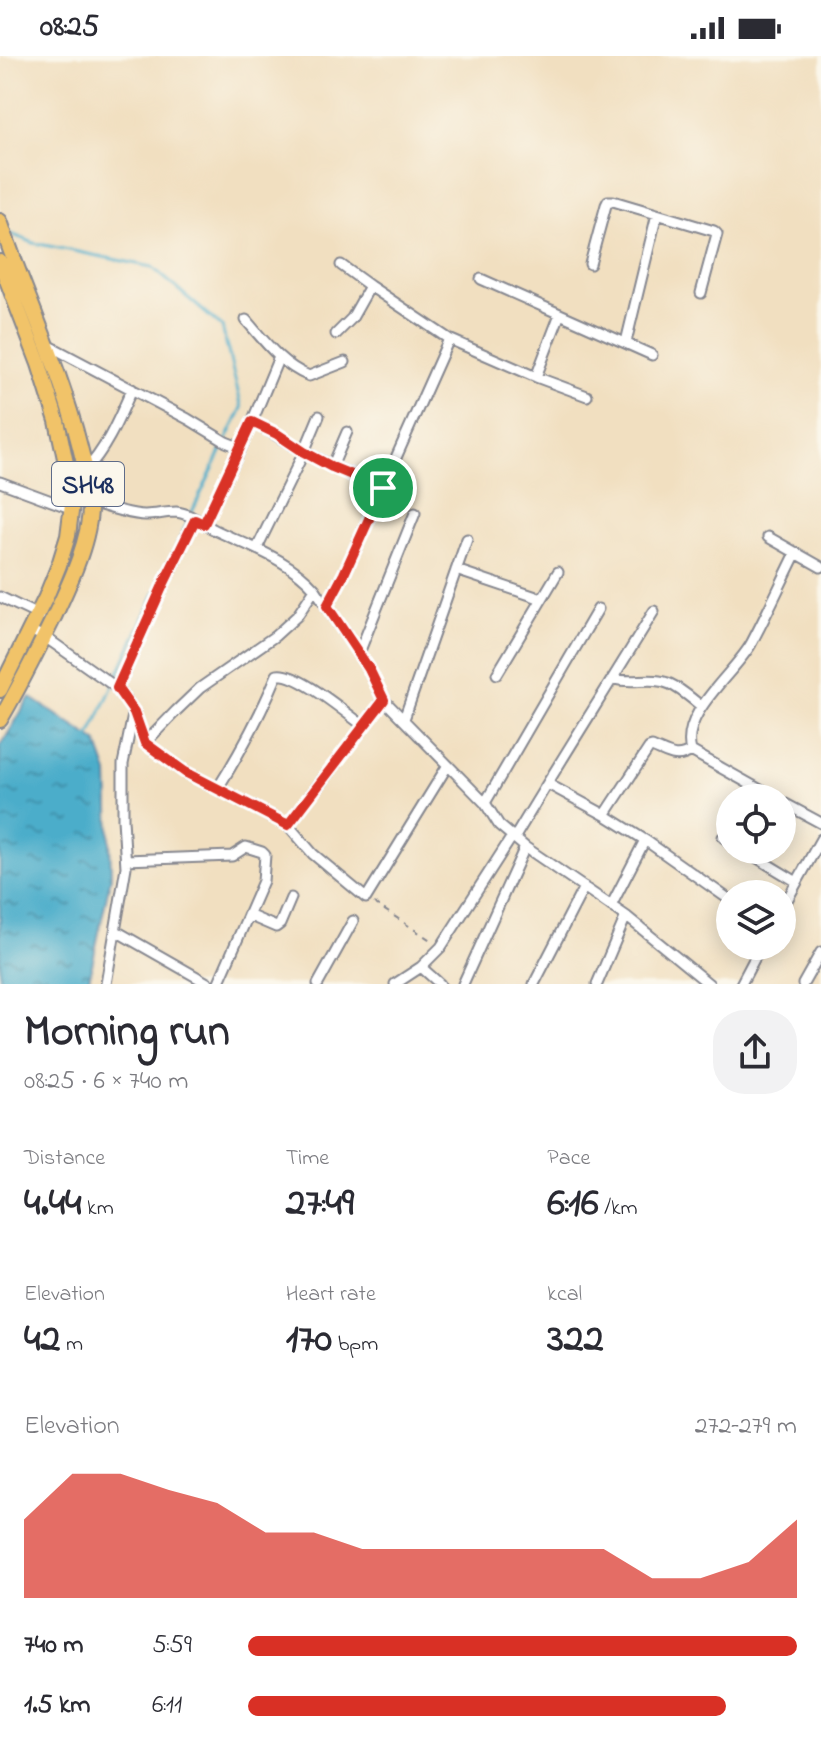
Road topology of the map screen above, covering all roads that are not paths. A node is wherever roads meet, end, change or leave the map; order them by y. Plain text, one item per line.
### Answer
1 (657, 214) junction
2 (0, 221) edge
3 (0, 262) edge
4 (590, 264) dead end
5 (341, 265) dead end
6 (481, 279) dead end
7 (370, 286) junction
8 (6, 290) edge
9 (701, 293) dead end
10 (560, 314) junction
11 (246, 320) dead end
12 (336, 334) dead end
13 (449, 339) junction
14 (626, 342) junction
15 (46, 344) junction
16 (652, 355) dead end
17 (279, 357) junction
18 (345, 362) dead end
19 (536, 377) junction
20 (132, 389) junction
21 (587, 396) dead end
22 (319, 416) dead end
23 (252, 422) junction
24 (347, 432) dead end
25 (241, 448) junction
26 (304, 452) junction
27 (332, 467) junction
28 (85, 471) junction
29 (0, 482) edge
30 (383, 488) junction
31 (91, 502) junction
32 (73, 503) junction
33 (415, 513) dead end
34 (200, 522) junction
35 (768, 537) dead end
36 (467, 539) dead end
37 (257, 548) junction
38 (796, 553) junction
39 (821, 567) edge
40 (456, 570) junction
41 (558, 572) dead end
42 (315, 589) junction
43 (0, 597) edge
44 (542, 599) junction
45 (327, 606) junction
46 (598, 609) dead end
47 (654, 611) dead end
48 (37, 615) junction
49 (51, 622) junction
50 (29, 630) junction
51 (45, 637) junction
52 (359, 653) junction
53 (497, 674) dead end
54 (614, 679) junction
55 (117, 688) junction
56 (0, 690) edge
57 (384, 700) junction
58 (701, 706) junction
59 (134, 712) junction
60 (404, 719) junction
61 (0, 720) edge
62 (364, 726) junction
63 (145, 743) junction
64 (691, 751) junction
65 (448, 765) junction
66 (548, 784) junction
67 (750, 784) edge
68 (218, 788) junction
69 (485, 803) junction
70 (796, 810) edge
71 (605, 815) junction
72 (821, 823) edge
73 (288, 825) junction
74 (514, 836) junction
75 (821, 839) edge
76 (645, 840) junction
77 (525, 847) junction
78 (126, 860) junction
79 (767, 864) edge
80 (797, 882) joint
81 (584, 887) junction
82 (716, 890) edge
83 (291, 898) dead end
84 (611, 906) junction
85 (248, 915) junction
86 (626, 916) junction
87 (353, 921) dead end
88 (116, 931) junction
89 (821, 952) edge
90 (754, 960) edge
91 (421, 967) junction
92 (106, 984) edge
93 (209, 984) edge
94 (218, 984) edge
95 (318, 984) edge
96 (395, 984) edge
97 (440, 984) edge
98 (463, 984) edge
99 (534, 984) edge
100 (597, 984) edge
101 (709, 984) edge
102 (741, 984) edge
103 (803, 984) edge

1 - 4 street
1 - 9 street
1 - 14 street
2 - 15 main road, SH48
3 - 8 main road, SH48
5 - 7 street
6 - 10 street
7 - 12 street
7 - 13 street
8 - 32 main road, SH48
10 - 14 street
10 - 19 street
11 - 17 street
13 - 19 street
13 - 30 street
14 - 16 street
15 - 20 street
15 - 28 main road, SH48
17 - 18 street
17 - 23 street
19 - 21 street
20 - 25 street
20 - 28 street
22 - 26 street
23 - 25 street
23 - 26 street
24 - 27 street
25 - 34 street
26 - 27 street
26 - 37 street
27 - 30 street
28 - 31 main road, SH48
29 - 32 street
30 - 45 street
31 - 32 street
31 - 34 street
31 - 49 main road, SH48
32 - 48 main road, SH48
33 - 52 street
34 - 37 street
34 - 55 street
35 - 38 street
36 - 40 street
37 - 42 street
38 - 39 street
38 - 58 street
40 - 44 street
40 - 60 street
41 - 44 street
42 - 45 street
42 - 63 street
43 - 48 street
44 - 53 street
45 - 52 street
46 - 69 street
47 - 54 street
48 - 49 street
48 - 50 main road, SH48
49 - 51 main road, SH48
50 - 51 street
50 - 56 main road, SH48
51 - 55 street
51 - 61 main road, SH48
52 - 57 street
54 - 58 street
54 - 66 street
55 - 59 street
57 - 60 street
57 - 62 street
58 - 64 street
59 - 63 street
59 - 78 street
60 - 65 street
62 - 68 street
62 - 73 street
63 - 68 street
64 - 67 street
64 - 71 street
65 - 69 street
65 - 73 street
66 - 71 street
66 - 74 street
68 - 73 street
69 - 74 street
70 - 72 street
71 - 76 street
74 - 77 street
74 - 91 street
75 - 80 street
76 - 82 street
76 - 84 street
77 - 81 street
77 - 98 street
78 - 85 street
78 - 88 street
79 - 80 street
81 - 84 street
81 - 99 street
83 - 85 street
84 - 86 street
85 - 94 street
86 - 100 street
86 - 101 street
87 - 95 street
88 - 92 street
88 - 93 street
89 - 103 street
90 - 102 street
91 - 96 street
91 - 97 street

